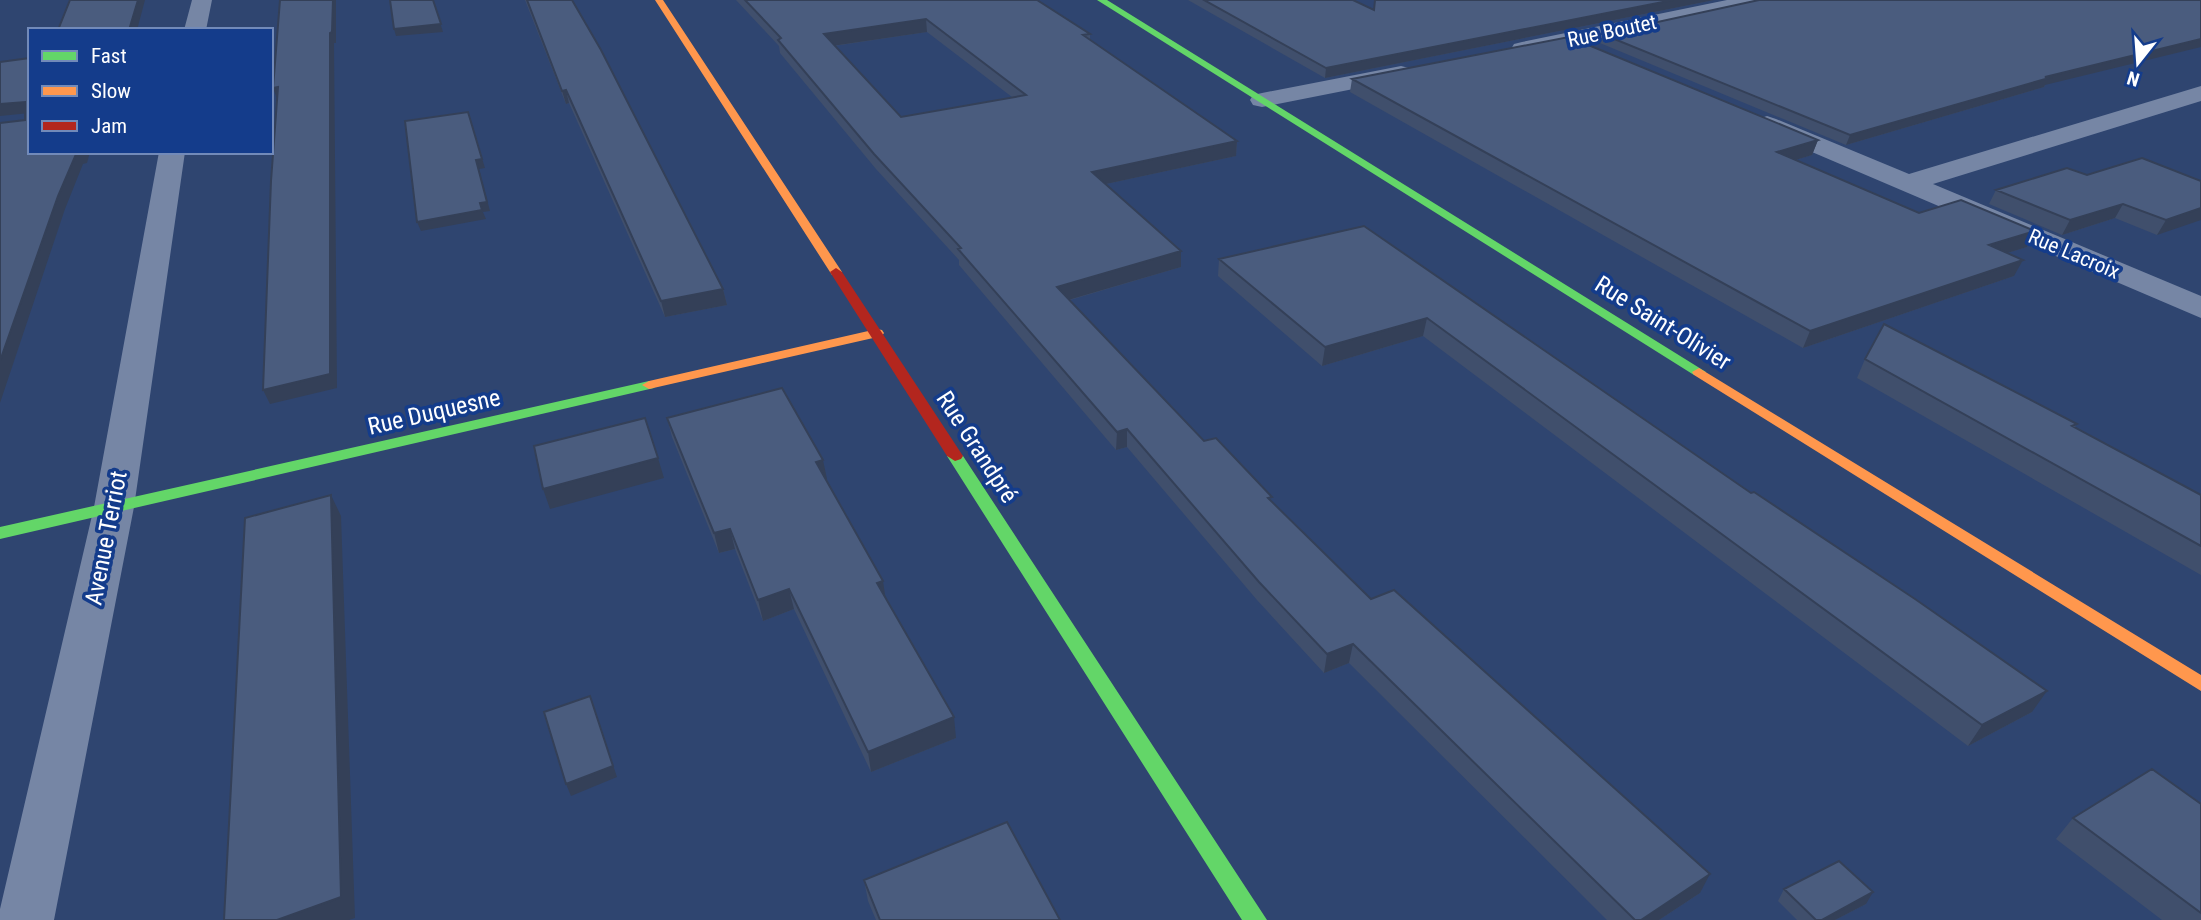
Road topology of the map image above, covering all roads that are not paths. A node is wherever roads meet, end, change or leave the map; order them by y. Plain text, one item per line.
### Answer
1 (202, 0) edge
2 (659, 0) edge
3 (1101, 0) edge
4 (1756, 0) edge
5 (195, 28) edge
6 (1568, 40) junction
7 (1502, 53) edge
8 (1606, 56) edge
9 (1422, 69) edge
10 (2201, 93) edge
11 (1262, 100) junction
12 (1745, 114) edge
13 (172, 154) edge
14 (1909, 183) junction
15 (2201, 308) edge
16 (877, 333) junction
17 (114, 507) junction
18 (0, 533) edge
19 (2201, 684) edge
20 (26, 920) edge
21 (1255, 920) edge

1 - 5 street
2 - 16 street, Rue Grandpré
3 - 11 street, Rue Saint-Olivier
4 - 6 street, Rue Boutet
6 - 7 street, Rue Boutet
6 - 8 street
9 - 11 street
10 - 14 street
11 - 19 street, Rue Saint-Olivier
12 - 14 street, Rue Lacroix
13 - 17 street, Avenue Terriot
14 - 15 street, Rue Lacroix
16 - 17 street, Rue Duquesne
16 - 21 street, Rue Grandpré
17 - 18 street, Rue Duquesne
17 - 20 street, Avenue Terriot

